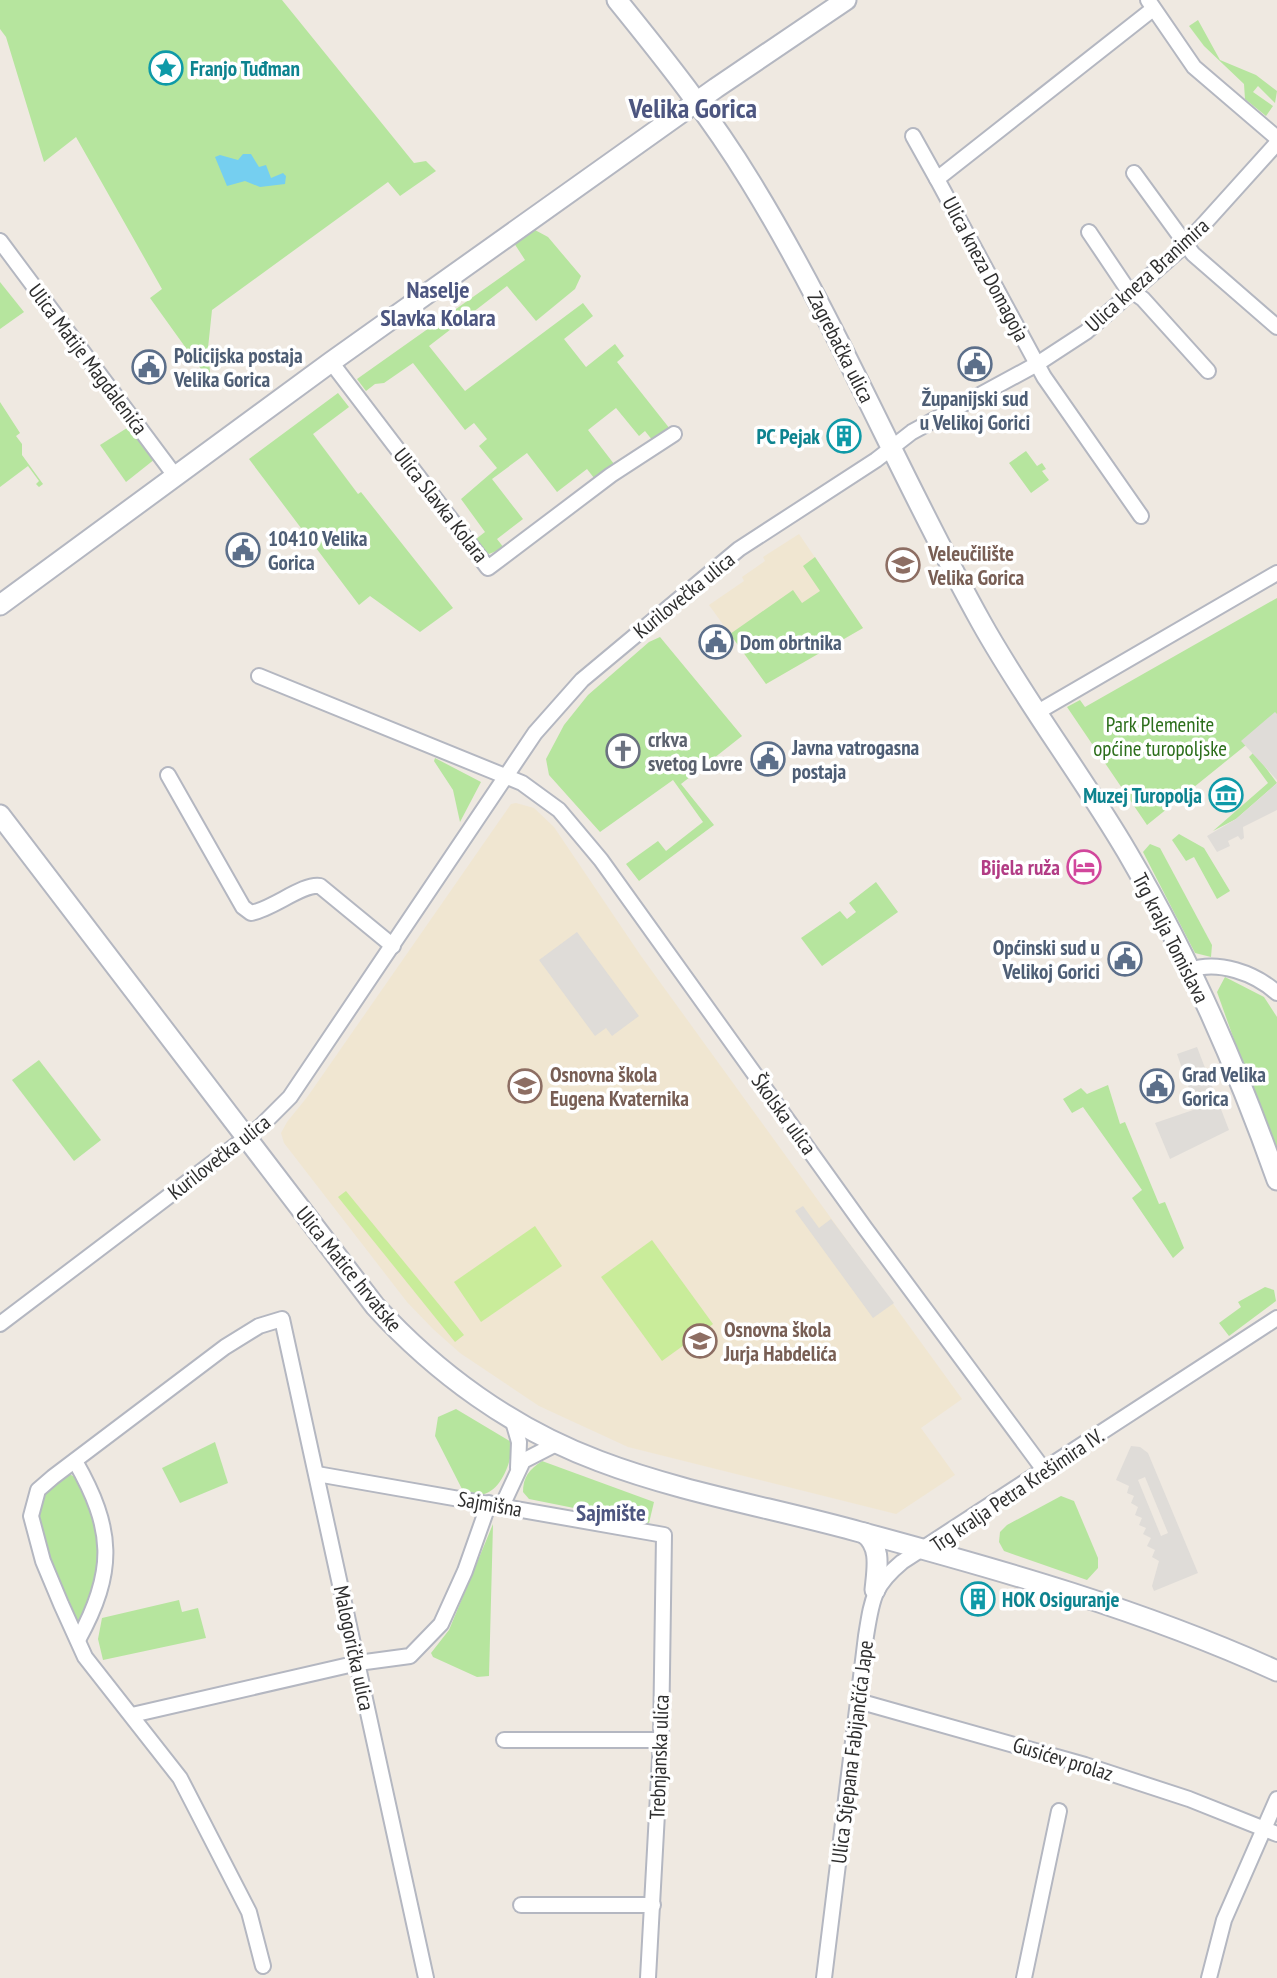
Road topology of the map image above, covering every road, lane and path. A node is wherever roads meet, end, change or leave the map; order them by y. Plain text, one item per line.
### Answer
1 (617, 0) edge
2 (846, 0) edge
3 (1150, 4) edge
4 (697, 102) junction
5 (913, 136) dead end
6 (1277, 141) edge
7 (1134, 173) dead end
8 (937, 179) junction
9 (1089, 232) dead end
10 (0, 242) edge
11 (1185, 246) junction
12 (1133, 294) junction
13 (1277, 327) edge
14 (331, 362) junction
15 (1037, 364) junction
16 (1208, 371) dead end
17 (674, 434) dead end
18 (891, 448) junction
19 (176, 477) junction
20 (1141, 516) dead end
21 (1277, 573) edge
22 (0, 604) edge
23 (259, 676) dead end
24 (1036, 713) junction
25 (168, 775) dead end
26 (508, 775) junction
27 (0, 815) edge
28 (393, 946) junction
29 (1190, 970) junction
30 (1277, 993) edge
31 (246, 1137) junction
32 (1277, 1180) edge
33 (1277, 1318) edge
34 (0, 1324) edge
35 (512, 1418) junction
36 (558, 1443) junction
37 (75, 1461) junction
38 (518, 1468) junction
39 (1044, 1470) junction
40 (317, 1474) junction
41 (496, 1505) junction
42 (863, 1533) junction
43 (664, 1535) joint
44 (923, 1550) junction
45 (876, 1590) junction
46 (78, 1640) junction
47 (358, 1663) junction
48 (1277, 1671) edge
49 (858, 1701) junction
50 (132, 1714) junction
51 (504, 1740) dead end
52 (661, 1740) junction
53 (1277, 1799) edge
54 (1059, 1811) dead end
55 (1270, 1831) edge
56 (521, 1905) dead end
57 (653, 1905) junction
58 (263, 1966) dead end
59 (426, 1978) edge
60 (648, 1978) edge
61 (824, 1978) edge
62 (1024, 1978) edge
63 (1209, 1978) edge

1 - 4 main road, Zagrebačka ulica
2 - 4 main road
3 - 6 street
3 - 8 street, Ulica kneza Domagoja
4 - 14 main road
4 - 18 main road, Zagrebačka ulica
5 - 8 street
6 - 11 street, Ulica kneza Branimira
7 - 11 street
8 - 15 street, Ulica kneza Domagoja
9 - 12 street
10 - 19 street, Ulica Matije Magdalenića
11 - 12 street, Ulica kneza Branimira
11 - 13 street
12 - 15 street, Ulica kneza Branimira
12 - 16 street
14 - 17 street, Ulica Slavka Kolara
14 - 19 main road
15 - 18 street, Ulica kneza Branimira
15 - 20 street, Ulica kneza Domagoja
18 - 24 main road, Zagrebačka ulica
18 - 26 street, Kurilovečka ulica
19 - 22 main road
21 - 24 street
23 - 26 street
24 - 29 main road, Trg kralja Tomislava
25 - 28 street
26 - 28 street, Kurilovečka ulica
26 - 39 street, Školska ulica
27 - 31 main road, Ulica Matice hrvatske
28 - 31 street, Kurilovečka ulica
29 - 30 street, Trg kralja Tomislava
29 - 32 main road, Trg kralja Tomislava
31 - 34 street, Kurilovečka ulica
31 - 35 main road, Ulica Matice hrvatske
33 - 39 street, Trg kralja Petra Krešimira IV.
35 - 36 main road, Ulica Matice hrvatske
35 - 38 street
36 - 38 street
36 - 42 main road, Ulica Matice hrvatske
37 - 40 street, Malogorička ulica
37 - 46 street
37 - 46 street
38 - 41 street
39 - 44 street, Trg kralja Petra Krešimira IV.
40 - 41 street, Sajmišna
40 - 47 street, Malogorička ulica
41 - 43 street, Sajmišna
41 - 47 street
42 - 44 main road, Ulica Matice hrvatske
42 - 45 main road
43 - 52 street, Trebnjanska ulica
44 - 45 street
44 - 48 main road, Trg kralja Petra Krešimira IV.
45 - 49 street, Ulica Stjepana Fabijančića Jape
46 - 50 street
47 - 50 street
47 - 59 street, Malogorička ulica
49 - 55 street, Gusićev prolaz
49 - 61 street, Ulica Stjepana Fabijančića Jape
50 - 58 street
51 - 52 street
52 - 57 street, Trebnjanska ulica
53 - 55 street
54 - 62 street
55 - 63 street
56 - 57 street
57 - 60 street, Trebnjanska ulica

